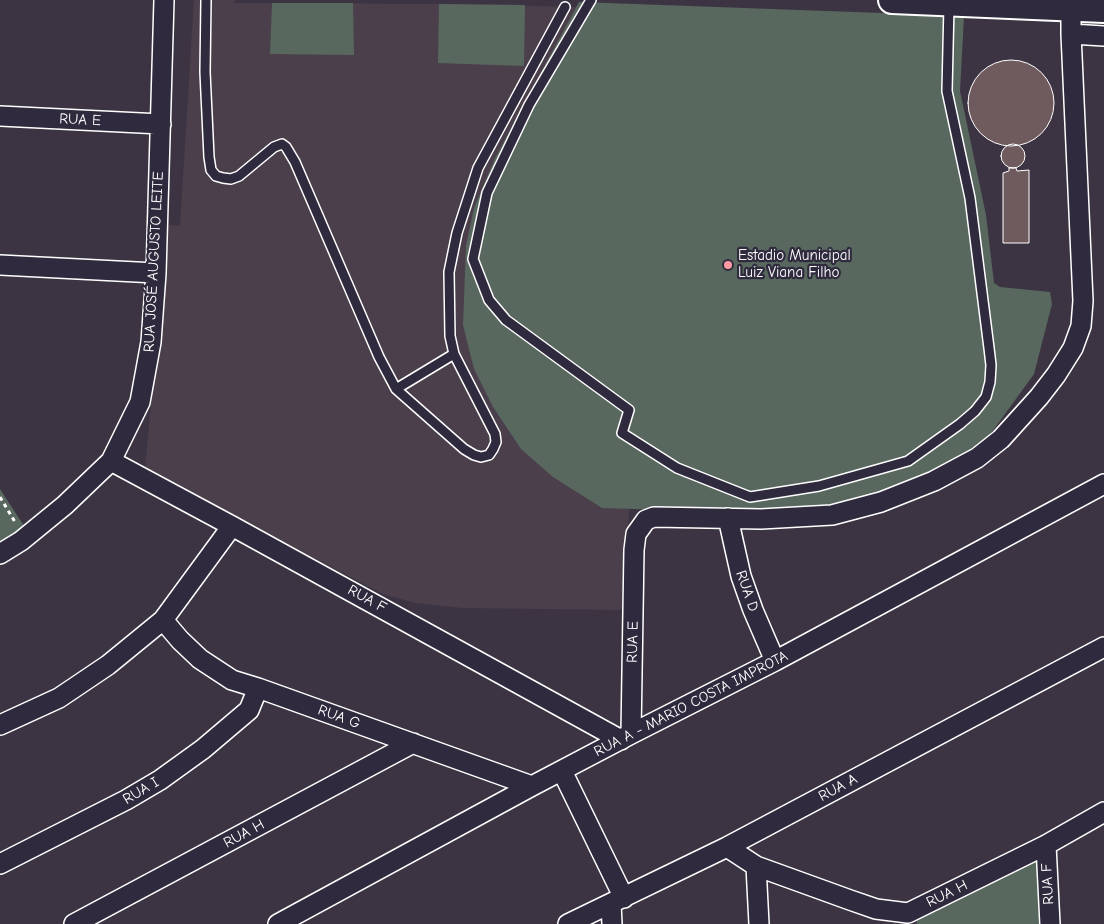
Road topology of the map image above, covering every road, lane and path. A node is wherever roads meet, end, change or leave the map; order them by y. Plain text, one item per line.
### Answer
1 (164, 0) edge
2 (206, 0) edge
3 (591, 0) edge
4 (892, 0) edge
5 (935, 1) edge
6 (1060, 5) edge
7 (1099, 6) edge
8 (565, 7) dead end
9 (1071, 34) junction
10 (1104, 36) edge
11 (0, 116) edge
12 (160, 124) junction
13 (0, 265) edge
14 (156, 273) junction
15 (454, 354) junction
16 (396, 389) junction
17 (111, 461) junction
18 (1104, 484) edge
19 (0, 497) edge
20 (728, 518) junction
21 (16, 522) dead end
22 (232, 526) junction
23 (0, 554) edge
24 (163, 620) junction
25 (1104, 647) edge
26 (775, 662) junction
27 (258, 688) junction
28 (0, 725) edge
29 (626, 737) junction
30 (413, 743) junction
31 (562, 771) junction
32 (532, 786) junction
33 (1104, 812) edge
34 (1046, 845) junction
35 (727, 847) junction
36 (0, 864) edge
37 (756, 866) junction
38 (618, 901) junction
39 (908, 918) edge
40 (74, 924) edge
41 (278, 924) edge
42 (568, 924) edge
43 (612, 924) edge
44 (759, 924) edge
45 (1050, 924) edge

1 - 12 street, RUA JOSÉ AUGUSTO LEITE
2 - 16 lane
3 - 5 lane
4 - 5 street
5 - 6 street
6 - 7 street
6 - 9 street, RUA E
8 - 15 lane
9 - 10 street
9 - 20 street, RUA E
11 - 12 street, RUA E
12 - 14 street, RUA JOSÉ AUGUSTO LEITE
13 - 14 street
14 - 17 street, RUA JOSÉ AUGUSTO LEITE
15 - 16 lane
15 - 16 lane
17 - 22 street, RUA F
17 - 23 street, RUA JOSÉ AUGUSTO LEITE
18 - 26 street, RUA A - MARIO COSTA IMPROTA
19 - 21 path
20 - 26 street, RUA D
20 - 29 street, RUA E
22 - 24 street
22 - 29 street, RUA F
24 - 27 street, RUA G
24 - 28 street
25 - 35 street, RUA A
26 - 29 street, RUA A - MARIO COSTA IMPROTA
27 - 30 street, RUA G
27 - 36 street, RUA I
29 - 31 street, RUA A - MARIO COSTA IMPROTA
30 - 32 street, RUA G
30 - 40 street, RUA H
31 - 32 street, RUA A - MARIO COSTA IMPROTA
31 - 38 street
32 - 41 street, RUA A - MARIO COSTA IMPROTA
33 - 34 street, RUA H
34 - 39 street, RUA H
34 - 45 street, RUA F
35 - 37 street, RUA H
35 - 38 street, RUA A
37 - 39 street, RUA H
37 - 44 street
38 - 42 street, RUA A
38 - 43 street

